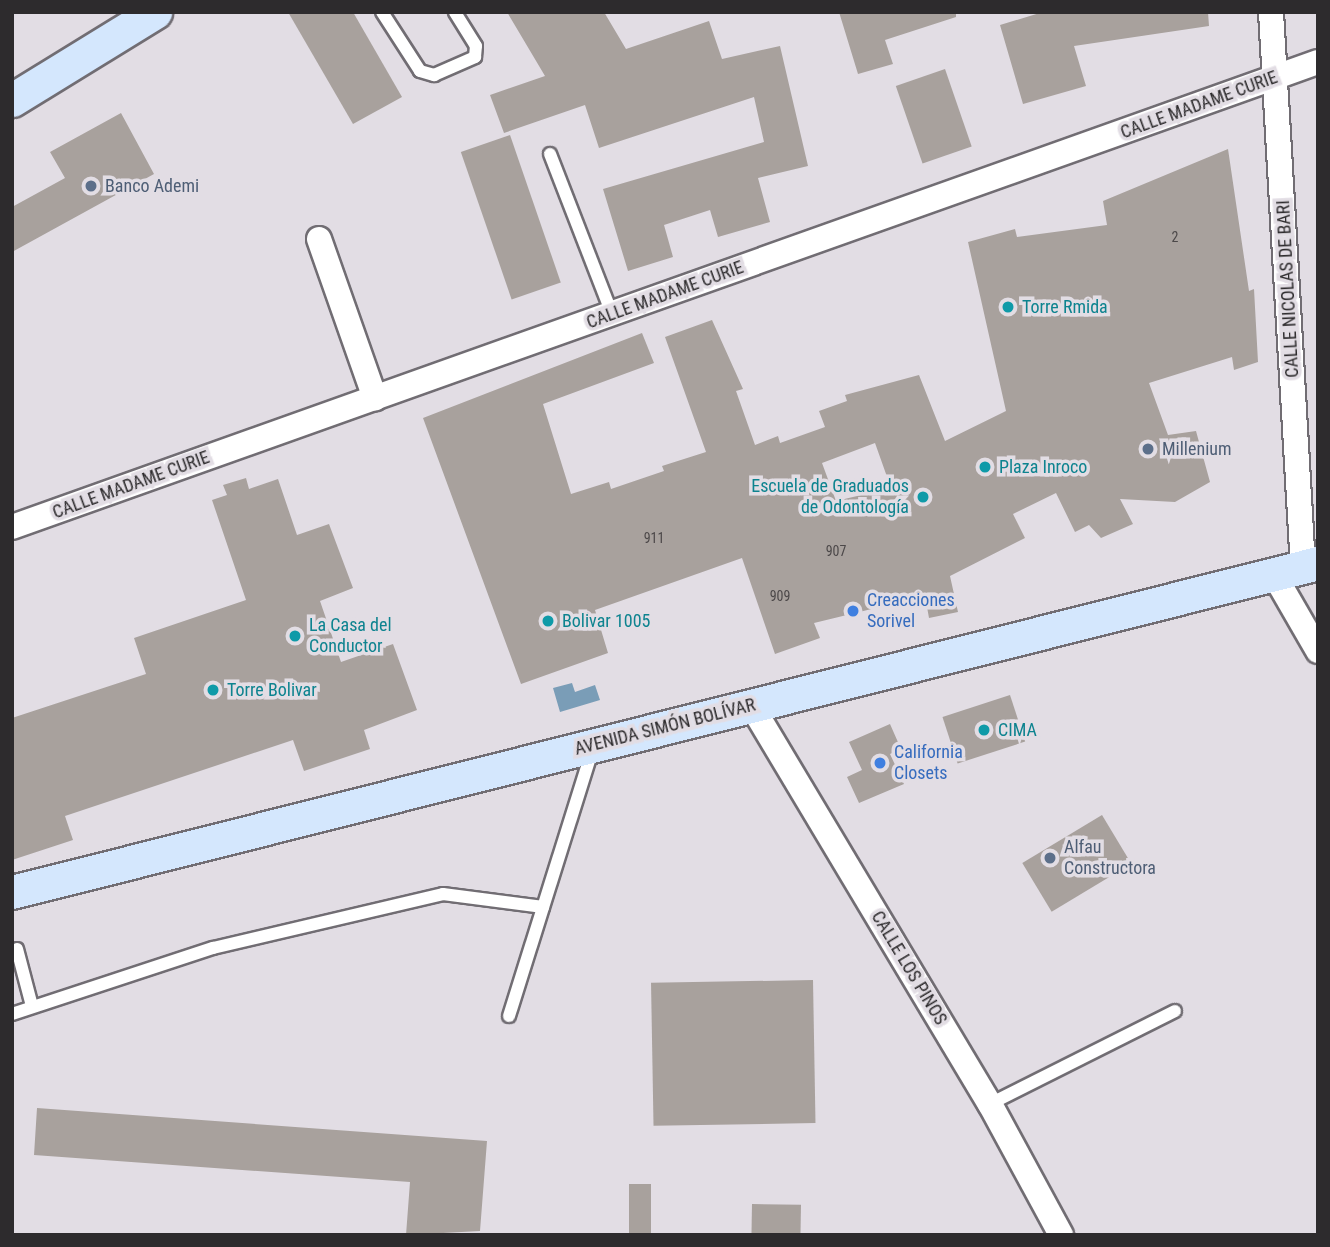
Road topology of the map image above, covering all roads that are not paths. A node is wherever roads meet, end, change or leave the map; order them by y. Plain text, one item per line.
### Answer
1 (154, 12) edge
2 (382, 12) edge
3 (455, 12) edge
4 (1271, 12) edge
5 (1318, 62) edge
6 (1277, 77) junction
7 (12, 100) edge
8 (550, 154) dead end
9 (319, 239) dead end
10 (612, 314) junction
11 (375, 398) junction
12 (12, 527) edge
13 (1298, 568) edge
14 (1318, 651) edge
15 (751, 705) junction
16 (594, 745) junction
17 (12, 892) edge
18 (543, 907) junction
19 (17, 949) dead end
20 (32, 1006) junction
21 (1175, 1011) dead end
22 (12, 1014) edge
23 (509, 1016) dead end
24 (990, 1104) junction
25 (1061, 1235) edge

1 - 7 main road
2 - 3 lane
4 - 6 street, CALLE NICOLAS DE BARI
5 - 6 street, CALLE MADAME CURIE
6 - 10 street, CALLE MADAME CURIE
6 - 13 street, CALLE NICOLAS DE BARI
8 - 10 lane
9 - 11 street
10 - 11 street, CALLE MADAME CURIE
11 - 12 street, CALLE MADAME CURIE
13 - 14 street, CALLE NICOLAS DE BARI
13 - 15 main road, AVENIDA SIMÓN BOLÍVAR
15 - 16 main road, AVENIDA SIMÓN BOLÍVAR
15 - 24 street, CALLE LOS PINOS
16 - 17 main road, AVENIDA SIMÓN BOLÍVAR
16 - 18 lane
18 - 20 lane
18 - 23 lane
19 - 20 lane
20 - 22 lane
21 - 24 lane
24 - 25 street, CALLE LOS PINOS

